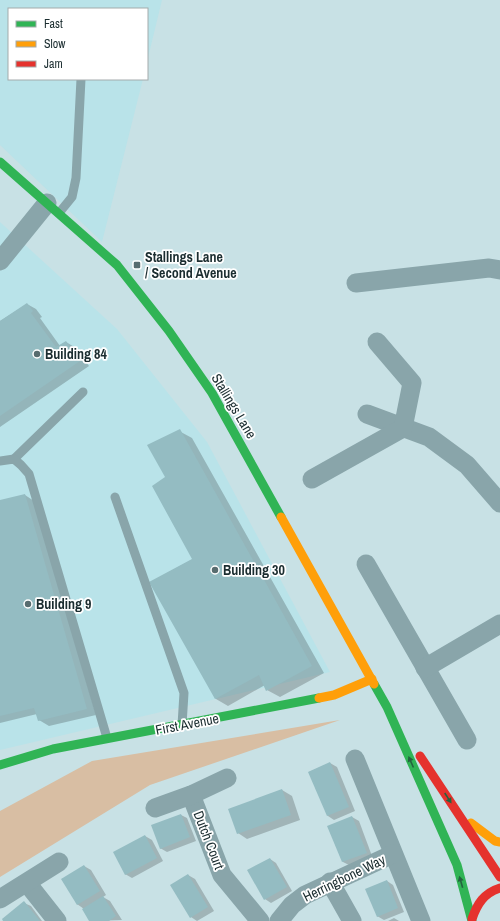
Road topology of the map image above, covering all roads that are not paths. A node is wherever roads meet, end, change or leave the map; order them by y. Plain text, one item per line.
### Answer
1 (81, 80) edge
2 (0, 162) edge
3 (53, 208) junction
4 (0, 261) edge
5 (500, 270) edge
6 (356, 283) dead end
7 (377, 342) dead end
8 (83, 392) dead end
9 (367, 414) dead end
10 (403, 428) junction
11 (14, 460) junction
12 (0, 462) edge
13 (312, 478) dead end
14 (115, 498) dead end
15 (500, 503) edge
16 (366, 564) dead end
17 (500, 624) edge
18 (425, 668) junction
19 (372, 679) junction
20 (388, 707) junction
21 (182, 725) junction
22 (107, 739) junction
23 (467, 740) dead end
24 (355, 759) dead end
25 (0, 764) edge
26 (227, 778) dead end
27 (191, 795) junction
28 (156, 808) dead end
29 (458, 813) junction
30 (500, 842) edge
31 (393, 854) junction
32 (59, 862) dead end
33 (500, 877) edge
34 (330, 882) junction
35 (27, 883) junction
36 (500, 888) edge
37 (0, 899) edge
38 (472, 920) edge
39 (56, 921) edge
40 (260, 921) edge
41 (279, 921) edge
42 (352, 921) edge
43 (421, 921) edge

1 - 3 lane
2 - 3 main road, Stallings Lane
3 - 4 street
3 - 19 main road, Stallings Lane
5 - 6 street
7 - 10 street
8 - 11 lane
9 - 10 street
10 - 13 street
10 - 15 street
11 - 12 lane
11 - 22 lane
14 - 21 lane
16 - 18 street
17 - 18 street
18 - 23 street
19 - 20 main road, Stallings Lane
19 - 21 main road, First Avenue
20 -> 29 main road
38 -> 20 main road
21 - 22 main road, First Avenue
22 - 25 main road, First Avenue
24 - 31 street
26 - 27 street
27 - 28 street
27 - 40 street, Dutch Court
29 - 30 main road
29 - 33 main road
31 - 34 street, Herringbone Way
31 - 43 street
32 - 35 street
34 - 41 street, Herringbone Way
34 - 42 street
35 - 37 street
35 - 39 street
36 - 38 main road

